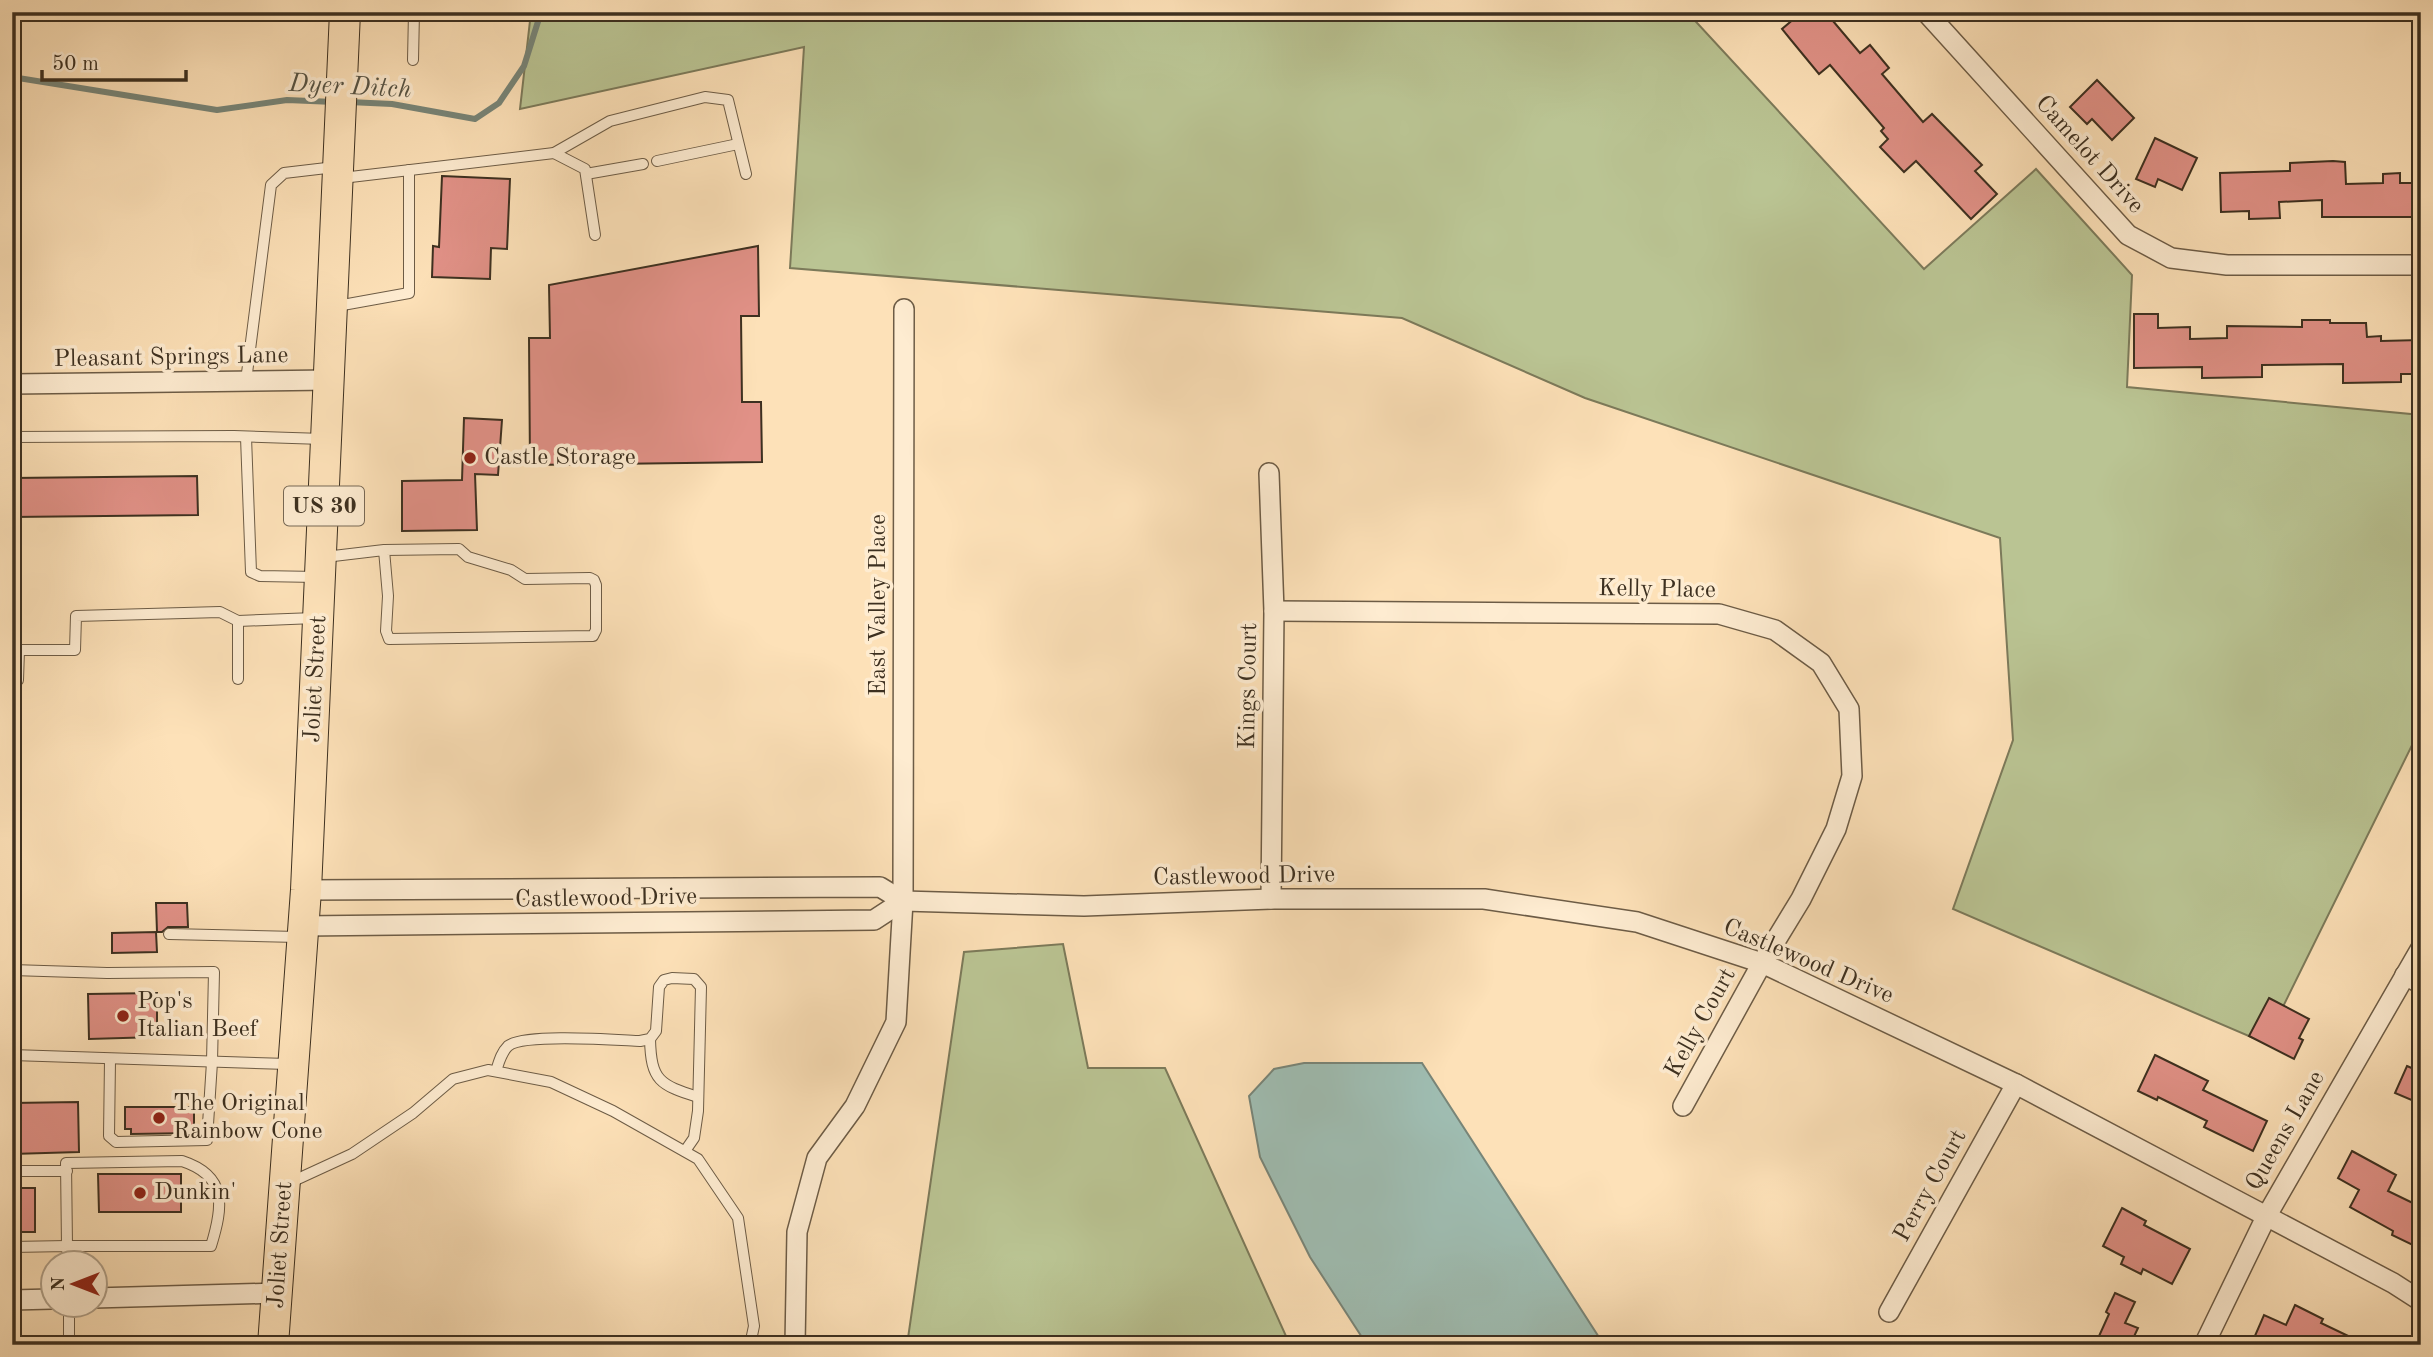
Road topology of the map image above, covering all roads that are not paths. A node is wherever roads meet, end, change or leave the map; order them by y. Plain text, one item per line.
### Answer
1 (296, 12) edge
2 (414, 12) edge
3 (1926, 12) edge
4 (345, 14) edge
5 (413, 60) dead end
6 (738, 144) junction
7 (554, 153) junction
8 (657, 161) dead end
9 (643, 164) dead end
10 (408, 170) junction
11 (339, 172) junction
12 (586, 174) junction
13 (746, 174) dead end
14 (595, 235) dead end
15 (2421, 265) edge
16 (332, 306) junction
17 (904, 309) dead end
18 (329, 380) junction
19 (246, 381) junction
20 (12, 384) edge
21 (12, 437) edge
22 (246, 437) junction
23 (327, 439) junction
24 (1269, 473) dead end
25 (384, 550) junction
26 (321, 567) junction
27 (1274, 611) junction
28 (318, 618) junction
29 (239, 621) junction
30 (238, 679) dead end
31 (18, 680) dead end
32 (306, 890) junction
33 (1271, 899) junction
34 (903, 901) junction
35 (303, 932) junction
36 (169, 934) dead end
37 (2421, 948) edge
38 (1762, 963) junction
39 (12, 970) edge
40 (2413, 980) edge
41 (650, 1039) junction
42 (12, 1055) edge
43 (110, 1059) junction
44 (212, 1062) junction
45 (292, 1064) junction
46 (496, 1071) junction
47 (2016, 1084) junction
48 (698, 1097) junction
49 (1683, 1106) dead end
50 (685, 1151) junction
51 (66, 1167) junction
52 (12, 1171) edge
53 (285, 1185) junction
54 (2266, 1217) junction
55 (67, 1246) junction
56 (12, 1247) edge
57 (278, 1293) junction
58 (108, 1298) edge
59 (38, 1299) edge
60 (12, 1300) edge
61 (2421, 1300) edge
62 (1889, 1312) dead end
63 (69, 1318) edge
64 (69, 1345) edge
65 (273, 1345) edge
66 (750, 1345) edge
67 (795, 1345) edge
68 (2204, 1345) edge

1 - 4 lane
2 - 5 lane
3 - 15 street, Camelot Drive
4 - 11 main road, Joliet Street / US 30
6 - 7 lane
6 - 8 lane
6 - 13 lane
7 - 10 lane
7 - 12 lane
9 - 12 lane
10 - 11 lane
10 - 16 lane
11 - 16 main road, Joliet Street / US 30
11 - 19 lane
12 - 14 lane
16 - 18 main road, Joliet Street / US 30
17 - 34 street, East Valley Place
18 - 19 street, Pleasant Springs Lane
18 - 23 main road, Joliet Street / US 30
19 - 20 street, Pleasant Springs Lane
21 - 22 lane
22 - 23 lane
22 - 26 lane
23 - 26 main road, Joliet Street / US 30
24 - 27 street, Kings Court
25 - 25 lane
25 - 26 lane
26 - 28 main road, Joliet Street / US 30
27 - 33 street, Kings Court
27 - 38 street, Kelly Place
28 - 29 lane
28 - 32 main road, Joliet Street / US 30
29 - 30 lane
29 - 31 lane
32 - 34 street, Castlewood Drive
32 - 35 main road, Joliet Street / US 30
33 - 34 street, Castlewood Drive
33 - 38 street, Castlewood Drive
34 - 35 street, Castlewood Drive
34 - 67 street, East Valley Place
35 - 36 lane
35 - 45 main road, Joliet Street / US 30
37 - 40 street, Queens Lane
38 - 47 street, Castlewood Drive
38 - 49 street, Kelly Court
39 - 44 lane
40 - 54 street, Queens Lane
41 - 46 lane
41 - 48 lane
41 - 48 lane
42 - 43 lane
43 - 44 lane
43 - 44 lane
44 - 45 lane
45 - 53 main road, Joliet Street / US 30
46 - 50 lane
46 - 53 lane
47 - 54 street, Castlewood Drive
47 - 62 street, Perry Court
48 - 50 lane
50 - 66 lane
51 - 52 lane
51 - 55 lane
51 - 55 lane
53 - 57 main road, Joliet Street / US 30
54 - 61 street, Castlewood Drive
54 - 68 street, Queens Lane
55 - 56 lane
57 - 58 street
57 - 65 main road, Joliet Street / US 30
59 - 60 street
63 - 64 lane

